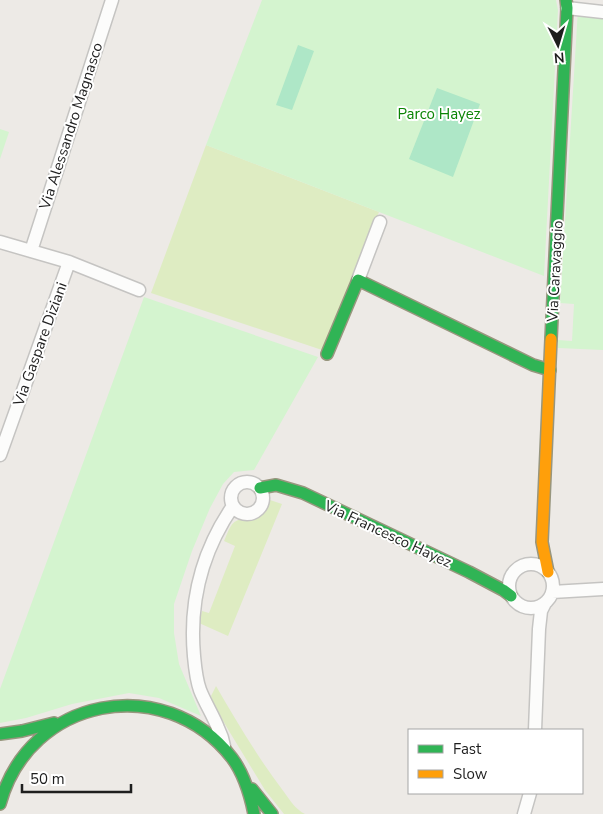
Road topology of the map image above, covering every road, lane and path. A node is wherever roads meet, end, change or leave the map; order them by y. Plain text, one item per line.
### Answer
1 (112, 0) edge
2 (566, 4) edge
3 (603, 12) edge
4 (380, 222) dead end
5 (0, 242) edge
6 (31, 251) junction
7 (69, 262) junction
8 (358, 280) junction
9 (139, 290) dead end
10 (327, 354) dead end
11 (550, 370) junction
12 (0, 455) edge
13 (260, 488) junction
14 (233, 506) junction
15 (542, 542) junction
16 (529, 564) junction
17 (548, 572) junction
18 (603, 589) edge
19 (511, 596) junction
20 (548, 598) junction
21 (528, 608) junction
22 (539, 629) junction
23 (64, 720) junction
24 (535, 729) edge
25 (0, 734) edge
26 (226, 751) junction
27 (243, 776) junction
28 (531, 794) edge
29 (531, 794) edge
30 (0, 804) edge
31 (254, 814) edge
32 (272, 814) edge
33 (524, 814) edge
34 (534, 814) edge

1 - 6 street, Via Alessandro Magnasco
2 - 3 street
2 - 11 street, Via Caravaggio
4 - 8 street
5 - 6 street
6 - 7 street
7 - 9 street
7 - 12 street, Via Gaspare Diziani
8 - 10 street
8 - 11 street
11 - 15 street, Via Caravaggio
13 - 14 street
13 - 14 street
13 - 19 street, Via Francesco Hayez
14 - 26 street
15 - 16 street, Via Caravaggio
15 - 17 street, Via Caravaggio
16 - 17 street
16 - 19 street, Via Caravaggio
17 - 20 street, Via Caravaggio
18 - 20 street
19 - 21 street, Via Caravaggio
20 - 21 street
20 - 22 street, Via Caravaggio
21 - 22 street, Via Caravaggio
22 - 24 street, Via Caravaggio
23 - 25 street
23 - 26 street
23 - 30 street
26 - 27 street
27 - 31 street
27 - 32 street
28 - 33 street
29 - 34 street

